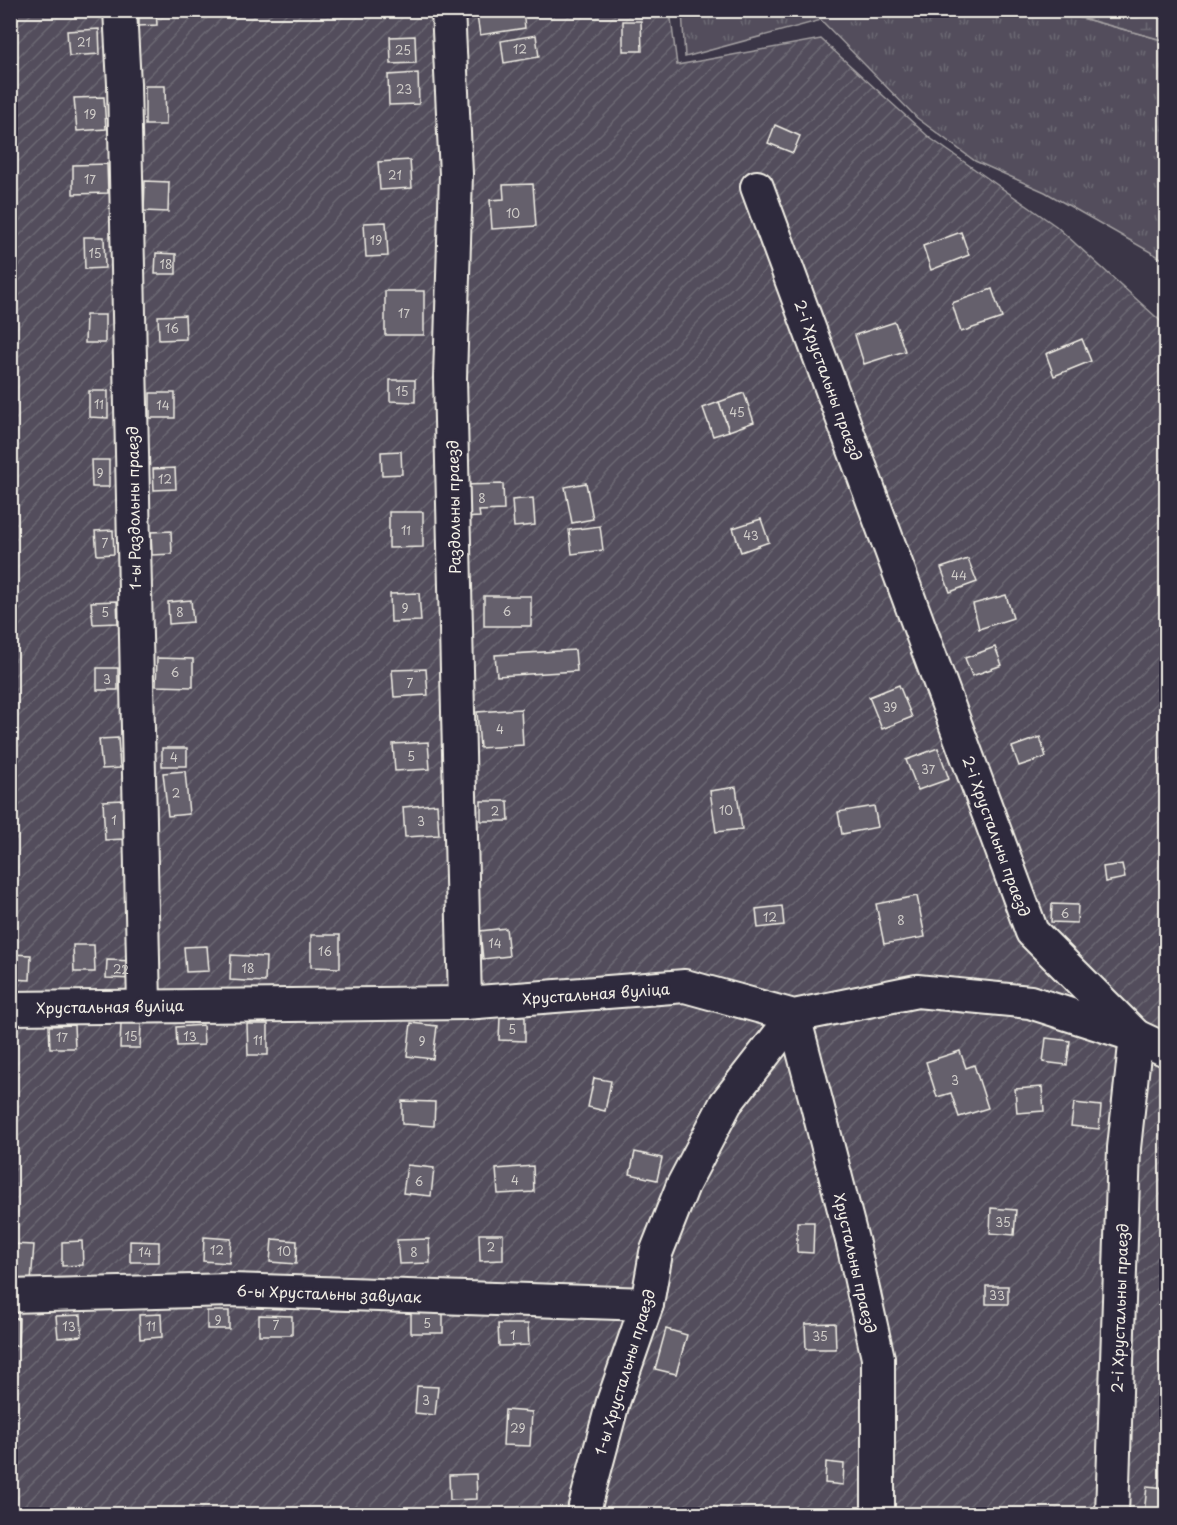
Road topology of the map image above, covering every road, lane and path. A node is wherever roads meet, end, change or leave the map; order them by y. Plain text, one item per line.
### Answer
1 (120, 10) edge
2 (448, 10) edge
3 (757, 187) dead end
4 (465, 1003) junction
5 (144, 1005) junction
6 (10, 1008) edge
7 (794, 1016) junction
8 (1136, 1036) junction
9 (1167, 1050) edge
10 (10, 1296) edge
11 (647, 1304) junction
12 (583, 1515) edge
13 (878, 1515) edge
14 (1112, 1515) edge

1 - 5 street, 1-ы Раздольны праезд
2 - 4 street, Раздольны праезд
3 - 8 street, 2-і Хрустальны праезд
4 - 5 street, Хрустальная вуліца
4 - 7 street, Хрустальная вуліца
5 - 6 street, Хрустальная вуліца
7 - 8 street, Хрустальная вуліца
7 - 11 street, 1-ы Хрустальны праезд
7 - 13 street, Хрустальны праезд
8 - 9 street, Хрустальная вуліца
8 - 14 street, 2-і Хрустальны праезд
10 - 11 street, 6-ы Хрустальны завулак
11 - 12 street, 1-ы Хрустальны праезд

